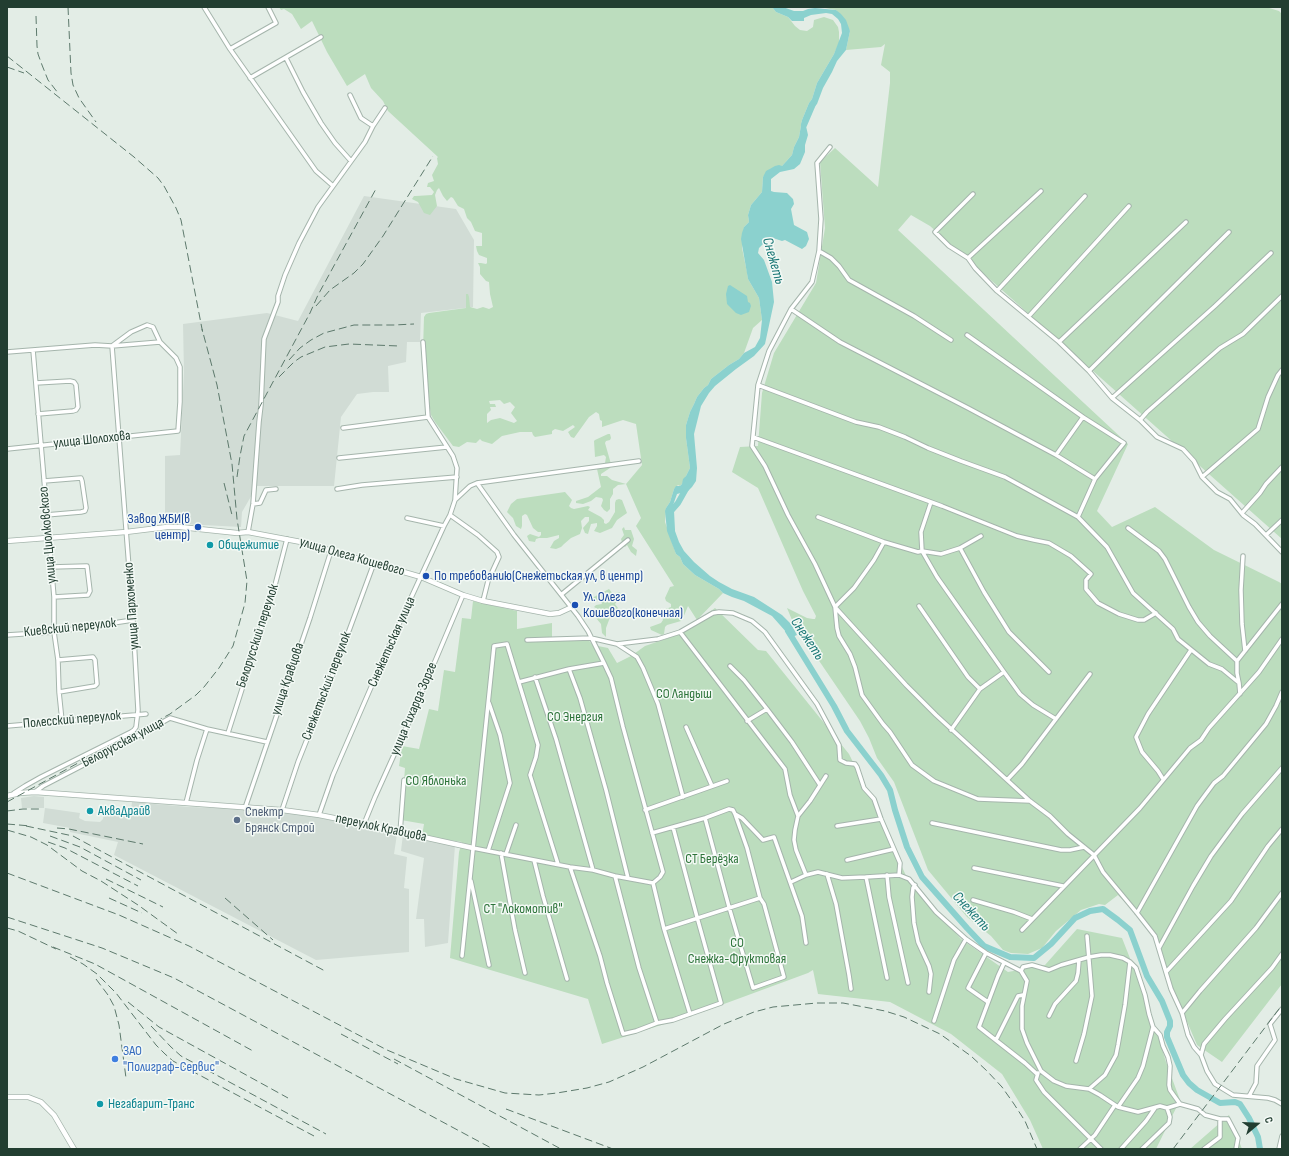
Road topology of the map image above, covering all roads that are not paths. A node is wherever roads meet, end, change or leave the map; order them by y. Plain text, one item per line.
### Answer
1 (204, 7) edge
2 (268, 7) edge
3 (321, 38) dead end
4 (230, 49) junction
5 (286, 58) junction
6 (250, 78) junction
7 (350, 95) dead end
8 (385, 108) dead end
9 (372, 126) junction
10 (830, 147) dead end
11 (351, 161) junction
12 (332, 185) junction
13 (1041, 191) dead end
14 (973, 194) dead end
15 (1085, 196) dead end
16 (1129, 206) dead end
17 (1186, 222) dead end
18 (1229, 232) dead end
19 (819, 252) junction
20 (1271, 253) dead end
21 (968, 258) junction
22 (997, 291) junction
23 (1282, 296) edge
24 (791, 308) junction
25 (1029, 316) junction
26 (967, 335) dead end
27 (951, 340) dead end
28 (160, 342) junction
29 (423, 342) dead end
30 (1059, 342) junction
31 (112, 346) junction
32 (33, 350) junction
33 (7, 352) edge
34 (1282, 370) edge
35 (1089, 371) junction
36 (36, 383) junction
37 (758, 385) junction
38 (1112, 398) junction
39 (38, 414) junction
40 (428, 417) junction
41 (1083, 417) junction
42 (1140, 420) junction
43 (343, 428) dead end
44 (753, 437) junction
45 (120, 438) junction
46 (41, 446) junction
47 (447, 447) junction
48 (7, 449) edge
49 (1056, 455) junction
50 (339, 458) dead end
51 (638, 461) dead end
52 (1282, 467) edge
53 (457, 477) junction
54 (1202, 477) junction
55 (1095, 479) junction
56 (44, 480) junction
57 (477, 483) junction
58 (276, 489) dead end
59 (336, 489) dead end
60 (455, 500) junction
61 (931, 502) junction
62 (253, 504) junction
63 (1242, 513) junction
64 (46, 515) junction
65 (450, 515) junction
66 (818, 517) dead end
67 (1078, 517) junction
68 (407, 518) dead end
69 (1282, 520) edge
70 (444, 526) junction
71 (1128, 528) dead end
72 (126, 532) junction
73 (248, 532) junction
74 (981, 536) dead end
75 (1266, 536) junction
76 (48, 538) junction
77 (287, 539) junction
78 (628, 540) dead end
79 (7, 541) edge
80 (884, 542) junction
81 (960, 548) junction
82 (331, 551) junction
83 (922, 551) junction
84 (1282, 552) edge
85 (1242, 556) dead end
86 (374, 563) junction
87 (51, 567) junction
88 (421, 577) junction
89 (562, 594) junction
90 (463, 595) junction
91 (54, 597) junction
92 (483, 601) junction
93 (1282, 604) edge
94 (835, 606) junction
95 (919, 606) dead end
96 (572, 607) junction
97 (1156, 613) junction
98 (133, 620) junction
99 (54, 632) junction
100 (680, 632) junction
101 (7, 634) edge
102 (591, 638) junction
103 (1282, 639) edge
104 (527, 640) dead end
105 (617, 644) junction
106 (1192, 650) junction
107 (1245, 651) junction
108 (58, 660) junction
109 (1237, 661) junction
110 (604, 663) junction
111 (730, 666) dead end
112 (569, 669) junction
113 (1004, 672) junction
114 (1049, 672) dead end
115 (1090, 674) dead end
116 (535, 678) junction
117 (518, 682) junction
118 (1239, 683) junction
119 (980, 689) junction
120 (59, 692) junction
121 (1282, 692) edge
122 (1240, 694) junction
123 (489, 702) junction
124 (767, 709) junction
125 (146, 714) dead end
126 (138, 715) junction
127 (1056, 719) junction
128 (62, 721) junction
129 (747, 721) junction
130 (7, 726) edge
131 (686, 727) dead end
132 (207, 729) junction
133 (951, 730) junction
134 (228, 733) junction
135 (267, 742) junction
136 (1282, 768) edge
137 (826, 776) dead end
138 (1163, 779) junction
139 (404, 780) dead end
140 (1007, 780) junction
141 (727, 781) dead end
142 (820, 785) junction
143 (712, 786) junction
144 (35, 792) junction
145 (13, 794) junction
146 (7, 796) edge
147 (683, 797) junction
148 (1030, 801) junction
149 (186, 803) junction
150 (245, 808) junction
151 (282, 810) junction
152 (645, 810) junction
153 (735, 814) junction
154 (319, 815) junction
155 (798, 816) junction
156 (705, 818) junction
157 (881, 819) junction
158 (932, 823) dead end
159 (364, 824) junction
160 (516, 825) dead end
161 (837, 826) dead end
162 (673, 827) junction
163 (1282, 829) edge
164 (400, 832) junction
165 (652, 833) junction
166 (1084, 846) junction
167 (472, 848) junction
168 (894, 849) junction
169 (488, 851) junction
170 (501, 853) junction
171 (506, 854) junction
172 (1094, 855) junction
173 (534, 860) junction
174 (847, 860) dead end
175 (558, 864) junction
176 (570, 867) junction
177 (974, 868) dead end
178 (593, 870) junction
179 (828, 874) junction
180 (806, 875) junction
181 (887, 875) junction
182 (899, 875) junction
183 (615, 876) junction
184 (866, 877) junction
185 (470, 878) junction
186 (628, 878) junction
187 (791, 882) junction
188 (653, 883) junction
189 (915, 885) junction
190 (1063, 886) junction
191 (1282, 893) edge
192 (760, 898) junction
193 (973, 900) dead end
194 (729, 907) junction
195 (1137, 913) junction
196 (697, 917) junction
197 (1032, 919) junction
198 (664, 929) junction
199 (1022, 930) dead end
200 (1087, 936) dead end
201 (966, 939) junction
202 (806, 942) dead end
203 (1159, 948) junction
204 (986, 953) junction
205 (1282, 954) edge
206 (462, 956) dead end
207 (1089, 957) junction
208 (1079, 960) junction
209 (1130, 962) junction
210 (1004, 963) junction
211 (489, 965) dead end
212 (1021, 971) junction
213 (1166, 972) junction
214 (525, 973) dead end
215 (887, 978) dead end
216 (566, 979) dead end
217 (908, 983) dead end
218 (850, 989) dead end
219 (929, 992) dead end
220 (1023, 995) junction
221 (988, 1002) junction
222 (1282, 1009) edge
223 (690, 1014) junction
224 (1182, 1014) junction
225 (1049, 1016) dead end
226 (934, 1021) dead end
227 (657, 1023) junction
228 (1153, 1027) junction
229 (996, 1040) junction
230 (1201, 1054) junction
231 (1076, 1061) dead end
232 (1041, 1071) junction
233 (1037, 1074) junction
234 (1089, 1090) junction
235 (1249, 1096) junction
236 (7, 1097) edge
237 (1180, 1104) junction
238 (1282, 1104) edge
239 (1116, 1106) junction
240 (1155, 1108) junction
241 (1167, 1108) junction
242 (1220, 1119) junction
243 (1282, 1136) edge
244 (1091, 1139) junction
245 (74, 1149) edge
246 (1080, 1149) edge
247 (1101, 1149) edge
248 (1121, 1149) edge
249 (1142, 1149) edge
250 (1204, 1149) edge
251 (1236, 1149) edge
252 (1279, 1149) edge

1 - 4 street
2 - 4 street
3 - 5 street
4 - 6 street
5 - 6 street
5 - 11 street
6 - 12 street
7 - 9 street
8 - 9 street
9 - 11 street
10 - 19 street
11 - 12 street
12 - 62 street
13 - 21 street
14 - 21 street
15 - 22 street
16 - 25 street
17 - 30 street
18 - 35 street
19 - 24 street
19 - 27 street
20 - 38 street
21 - 22 street
22 - 25 street
23 - 42 street
24 - 37 street
24 - 49 street
25 - 30 street
26 - 41 street
28 - 31 street
28 - 31 street
28 - 45 street, улица Шолохова
29 - 40 street, Снежетьская улица
30 - 35 street
31 - 32 street
31 - 45 street, улица Пархоменко
32 - 33 street
32 - 36 street, улица Циолковского
34 - 54 street
35 - 38 street
36 - 39 street, улица Циолковского
36 - 39 street
37 - 44 street
37 - 67 street
38 - 42 street
39 - 46 street, улица Циолковского
40 - 43 street
40 - 47 street, Снежетьская улица
41 - 49 street
41 - 55 street
42 - 54 street
44 - 61 street
44 - 94 street
45 - 46 street, улица Шолохова
45 - 72 street, улица Пархоменко
46 - 48 street, улица Шолохова
46 - 56 street, улица Циолковского
47 - 50 street
47 - 53 street, Снежетьская улица
49 - 55 street
51 - 57 street
52 - 63 street
53 - 59 street
53 - 60 street, Снежетьская улица
54 - 63 street
55 - 67 street
56 - 64 street, улица Циолковского
56 - 64 street
57 - 60 street
57 - 89 street
58 - 62 street
60 - 65 street, Снежетьская улица
61 - 83 street
61 - 97 street
62 - 73 street
63 - 75 street
64 - 76 street, улица Циолковского
65 - 70 street, Снежетьская улица
65 - 92 street
66 - 80 street
67 - 97 street
68 - 70 street
69 - 75 street
70 - 88 street, Снежетьская улица
71 - 109 street
72 - 73 street, улица Олега Кошевого
72 - 76 street, улица Олега Кошевого
72 - 98 street, улица Пархоменко
73 - 77 street, улица Олега Кошевого
74 - 81 street
75 - 84 street
76 - 79 street, улица Олега Кошевого
76 - 87 street, улица Циолковского
77 - 82 street, улица Олега Кошевого
77 - 134 street, Белорусский переулок
78 - 89 street
80 - 83 street
80 - 94 street
81 - 83 street
81 - 114 street
82 - 86 street, улица Олега Кошевого
82 - 135 street, улица Кравцова
83 - 113 street
85 - 107 street
86 - 88 street, улица Олега Кошевого
86 - 151 street, Снежетьский переулок
87 - 91 street, улица Циолковского
87 - 91 street
88 - 90 street, улица Олега Кошевого
88 - 154 street, Снежетьская улица
89 - 96 street
90 - 92 street, улица Олега Кошевого
90 - 159 street, улица Рихарда Зорге
91 - 99 street, улица Циолковского
92 - 96 street, улица Олега Кошевого
93 - 107 street
94 - 133 street
94 - 148 street
95 - 119 street
96 - 102 street
97 - 106 street
98 - 99 street, Киевский переулок
98 - 126 street, улица Пархоменко
99 - 101 street, Киевский переулок
99 - 108 street, улица Циолковского
100 - 105 street
100 - 129 street
100 - 157 street
102 - 104 street
102 - 105 street
102 - 110 street
103 - 122 street
105 - 147 street
106 - 118 street
106 - 138 street
107 - 109 street
108 - 120 street, улица Циолковского
108 - 120 street
109 - 118 street
110 - 112 street
110 - 152 street
111 - 124 street
112 - 116 street
112 - 186 street
113 - 119 street
113 - 127 street
115 - 127 street
116 - 117 street
116 - 178 street
117 - 123 street
117 - 175 street
118 - 122 street
119 - 133 street
120 - 128 street, улица Циолковского
121 - 195 street
122 - 138 street
123 - 167 street
123 - 169 street
124 - 129 street
124 - 142 street
125 - 126 street, Белорусская улица
126 - 128 street, Полесский переулок
126 - 145 street, улица Пархоменко
127 - 140 street
128 - 130 street, Полесский переулок
129 - 155 street
131 - 143 street
132 - 134 street, Белорусская улица
132 - 144 street, Белорусская улица
132 - 149 street
133 - 140 street
134 - 135 street, Белорусская улица
135 - 150 street, улица Кравцова
136 - 203 street
137 - 142 street
138 - 172 street
139 - 164 street
140 - 148 street
141 - 143 street
142 - 155 street
143 - 147 street
144 - 145 street, Белорусская улица
144 - 149 street, переулок Кравцова
145 - 146 street, Белорусская улица
147 - 152 street
148 - 166 street
149 - 150 street, переулок Кравцова
150 - 151 street, переулок Кравцова
151 - 154 street, переулок Кравцова
152 - 165 street
153 - 156 street
153 - 187 street
153 - 192 street
154 - 159 street, переулок Кравцова
155 - 180 street
156 - 162 street
156 - 194 street
157 - 161 street
157 - 168 street
158 - 166 street
159 - 164 street, переулок Кравцова
160 - 171 street
162 - 165 street
162 - 196 street
163 - 213 street
164 - 167 street, переулок Кравцова
165 - 188 street
166 - 172 street
167 - 169 street, переулок Кравцова
167 - 185 street
168 - 174 street
168 - 182 street
169 - 170 street, переулок Кравцова
170 - 171 street, переулок Кравцова
170 - 214 street
171 - 173 street, переулок Кравцова
172 - 190 street
172 - 195 street
173 - 175 street, переулок Кравцова
173 - 216 street
175 - 176 street, переулок Кравцова
176 - 178 street, переулок Кравцова
176 - 227 street
177 - 190 street
178 - 183 street, переулок Кравцова
179 - 180 street
179 - 184 street
179 - 218 street
180 - 187 street
181 - 182 street
181 - 184 street
181 - 217 street
182 - 189 street
183 - 186 street, переулок Кравцова
183 - 227 street
184 - 215 street
185 - 206 street
185 - 211 street
186 - 188 street, переулок Кравцова
187 - 202 street
188 - 198 street
189 - 201 street
189 - 219 street
190 - 197 street
191 - 224 street
192 - 194 street
192 - 194 street
193 - 197 street
194 - 196 street
195 - 203 street
196 - 198 street
196 - 223 street
197 - 199 street
198 - 223 street
200 - 207 street
201 - 204 street
201 - 226 street
203 - 213 street
204 - 210 street
204 - 221 street
205 - 230 street
207 - 208 street
207 - 209 street
207 - 231 street
208 - 212 street
208 - 225 street
209 - 228 street
209 - 234 street
210 - 212 street
210 - 221 street
212 - 220 street
213 - 224 street
220 - 229 street
220 - 232 street
221 - 229 street
222 - 235 street
223 - 227 street
224 - 230 street
228 - 237 street
228 - 239 street
229 - 233 street
230 - 235 street
232 - 233 street
232 - 234 street
233 - 244 street
234 - 239 street
235 - 238 street
236 - 245 street
237 - 241 street
237 - 242 street
239 - 240 street
239 - 244 street
240 - 241 street
240 - 248 street
241 - 249 street
242 - 250 street
242 - 251 street
243 - 252 street
244 - 246 street
244 - 247 street

